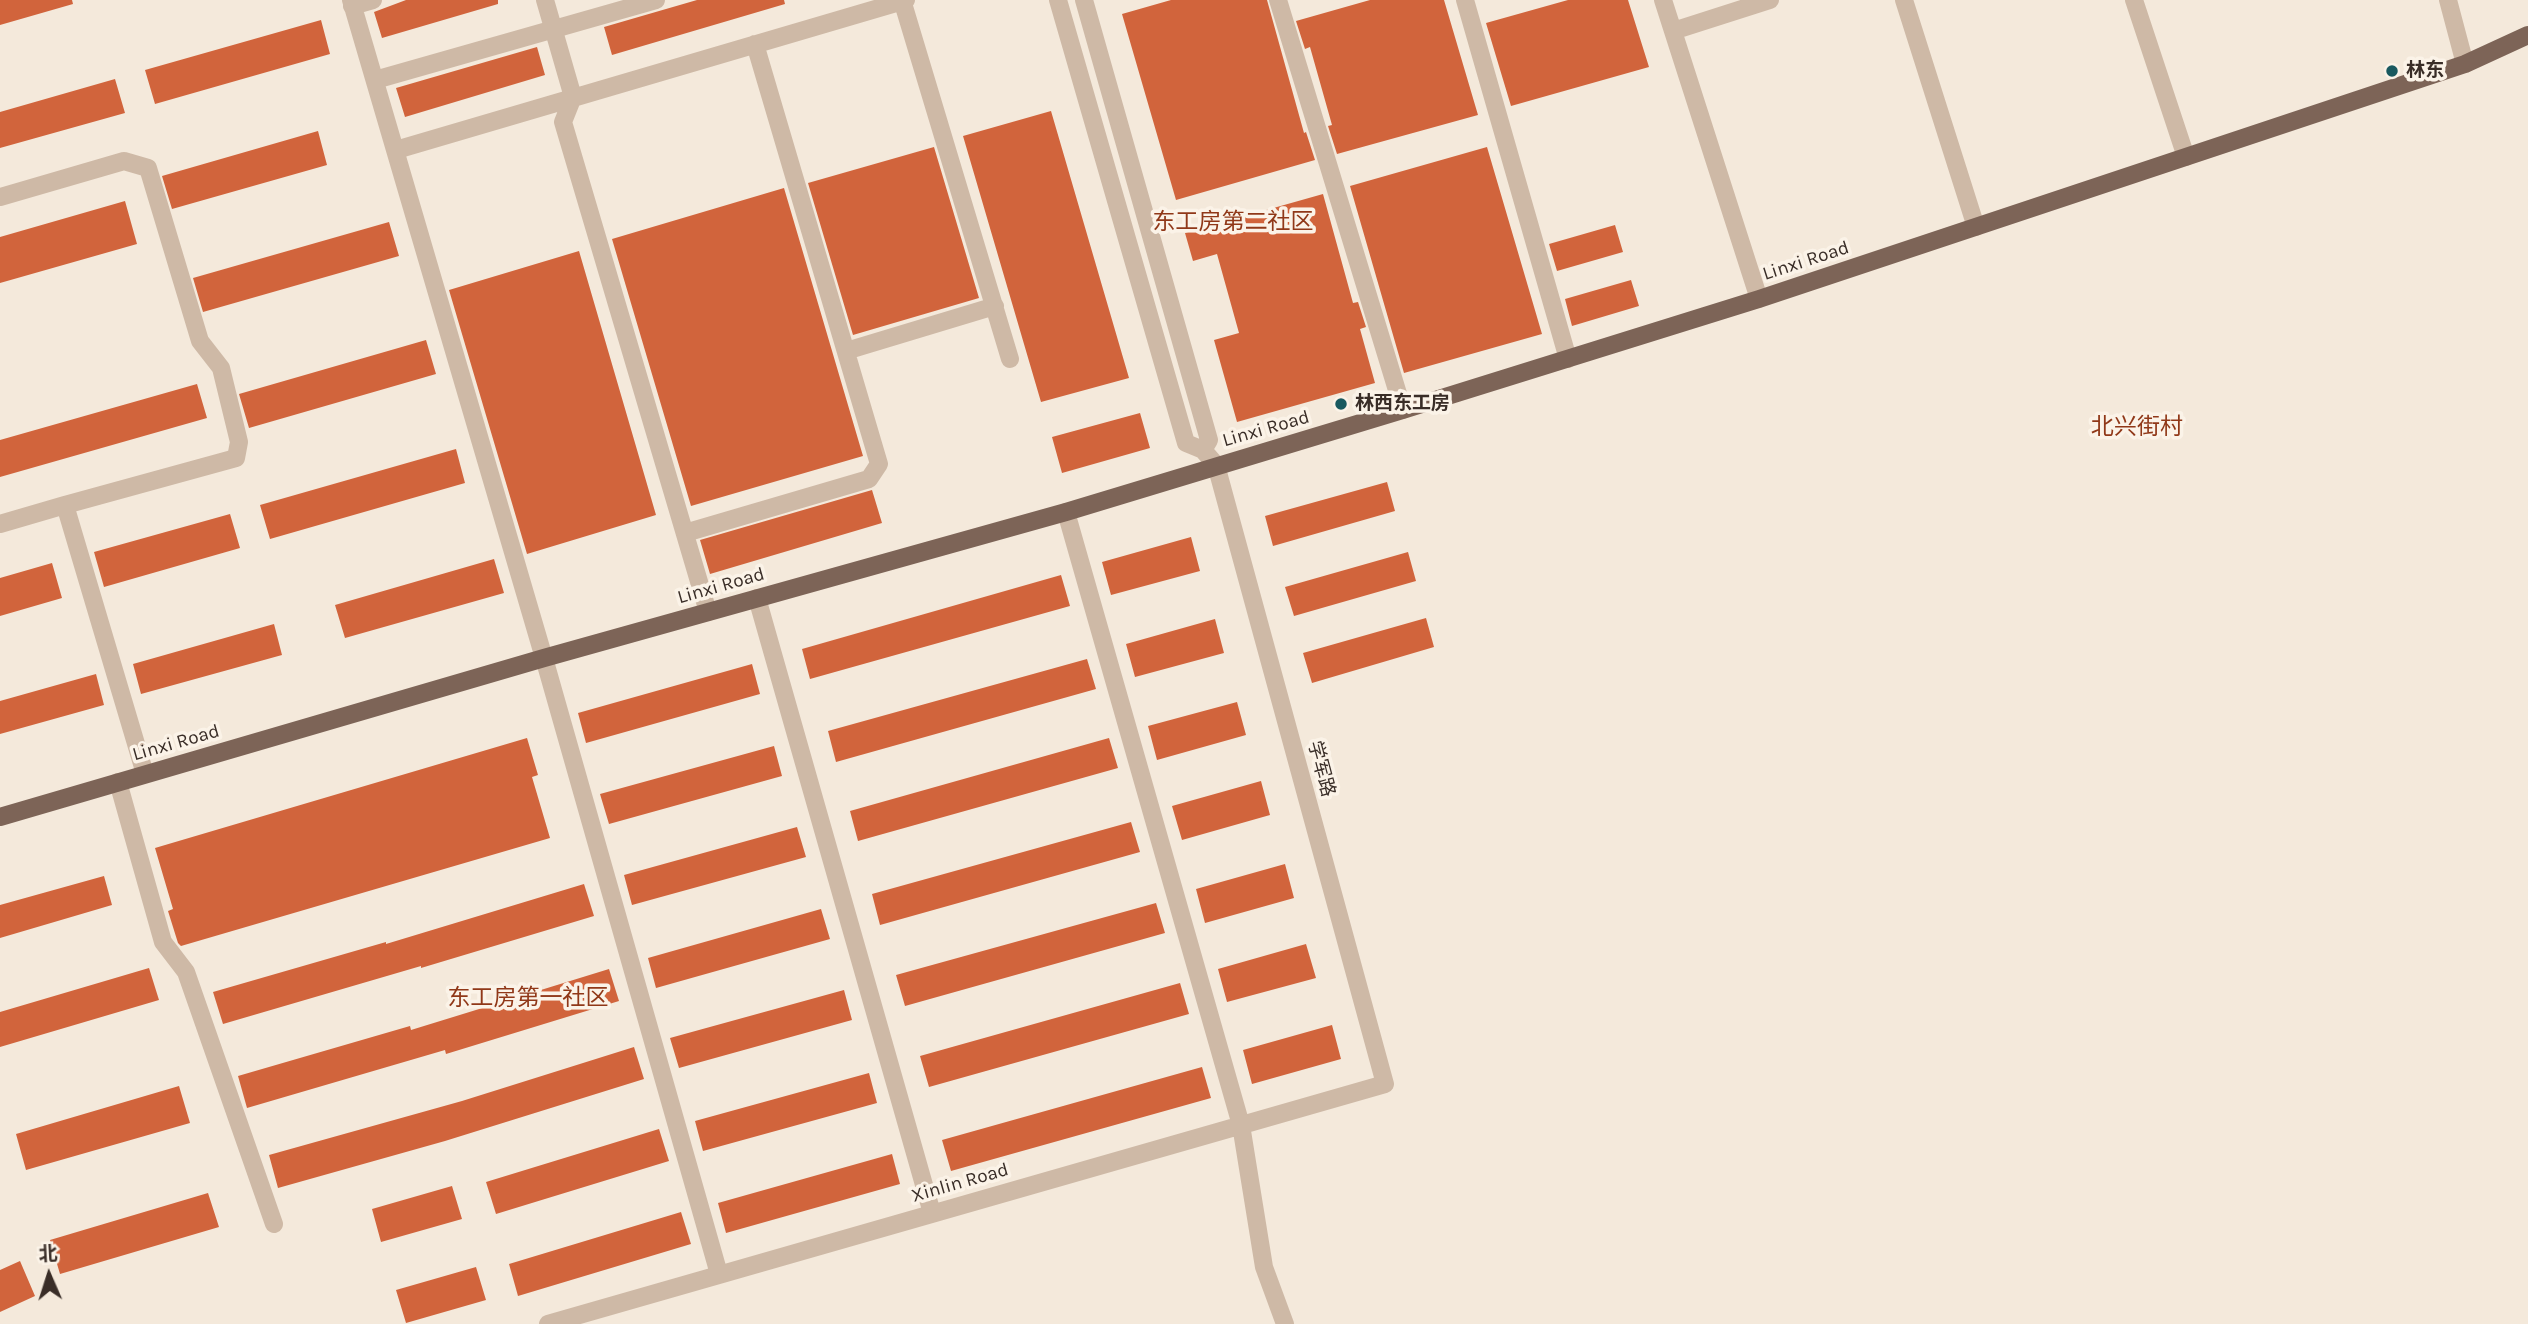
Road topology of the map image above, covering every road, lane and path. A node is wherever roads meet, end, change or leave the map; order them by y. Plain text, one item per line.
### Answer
1 (373, 0) edge
2 (545, 0) edge
3 (656, 0) edge
4 (903, 0) edge
5 (1058, 0) edge
6 (1084, 0) edge
7 (1278, 0) edge
8 (1465, 0) edge
9 (1663, 0) edge
10 (1770, 0) edge
11 (1904, 0) edge
12 (2134, 0) edge
13 (2448, 0) edge
14 (351, 3) edge
15 (554, 30) junction
16 (1672, 31) junction
17 (2528, 35) edge
18 (755, 44) junction
19 (2465, 64) junction
20 (375, 80) junction
21 (573, 97) junction
22 (396, 149) junction
23 (2186, 157) junction
24 (0, 197) edge
25 (1976, 227) junction
26 (1759, 299) junction
27 (995, 306) junction
28 (846, 351) junction
29 (1010, 359) dead end
30 (1568, 359) junction
31 (1403, 410) junction
32 (1203, 450) junction
33 (1216, 465) junction
34 (65, 505) junction
35 (1066, 512) junction
36 (0, 524) edge
37 (685, 533) junction
38 (757, 598) junction
39 (708, 612) junction
40 (544, 658) junction
41 (145, 774) junction
42 (118, 782) junction
43 (0, 817) edge
44 (1385, 1084) joint
45 (1241, 1125) junction
46 (932, 1213) junction
47 (274, 1224) dead end
48 (719, 1274) junction
49 (548, 1324) edge
50 (1285, 1324) edge

1 - 14 street
2 - 15 street
3 - 15 street
4 - 18 street
4 - 27 street
5 - 32 street
6 - 32 street
7 - 31 street
8 - 30 street
9 - 16 street
10 - 16 street
11 - 25 street
12 - 23 street
13 - 19 street
14 - 20 street
15 - 20 street
15 - 21 street
16 - 26 street
17 - 19 main road, Linxi Road
18 - 21 street
18 - 28 street
19 - 23 main road, Linxi Road
20 - 22 street
21 - 22 street
21 - 37 street
22 - 40 street
23 - 25 main road, Linxi Road
24 - 34 street
25 - 26 main road, Linxi Road
26 - 30 main road, Linxi Road
27 - 28 street
27 - 29 street
28 - 37 street
30 - 31 main road, Linxi Road
31 - 33 main road, Linxi Road
32 - 33 street
33 - 35 main road, Linxi Road
33 - 44 street, 学军路
34 - 36 street
34 - 41 street
35 - 38 main road, Linxi Road
35 - 45 street
37 - 39 street
38 - 39 main road, Linxi Road
38 - 46 street
39 - 40 main road, Linxi Road
40 - 41 main road, Linxi Road
40 - 48 street
41 - 42 main road, Linxi Road
42 - 43 main road, Linxi Road
42 - 47 street
44 - 45 street, Xinlin Road
45 - 46 street, Xinlin Road
45 - 50 street
46 - 48 street, Xinlin Road
48 - 49 street, Xinlin Road

